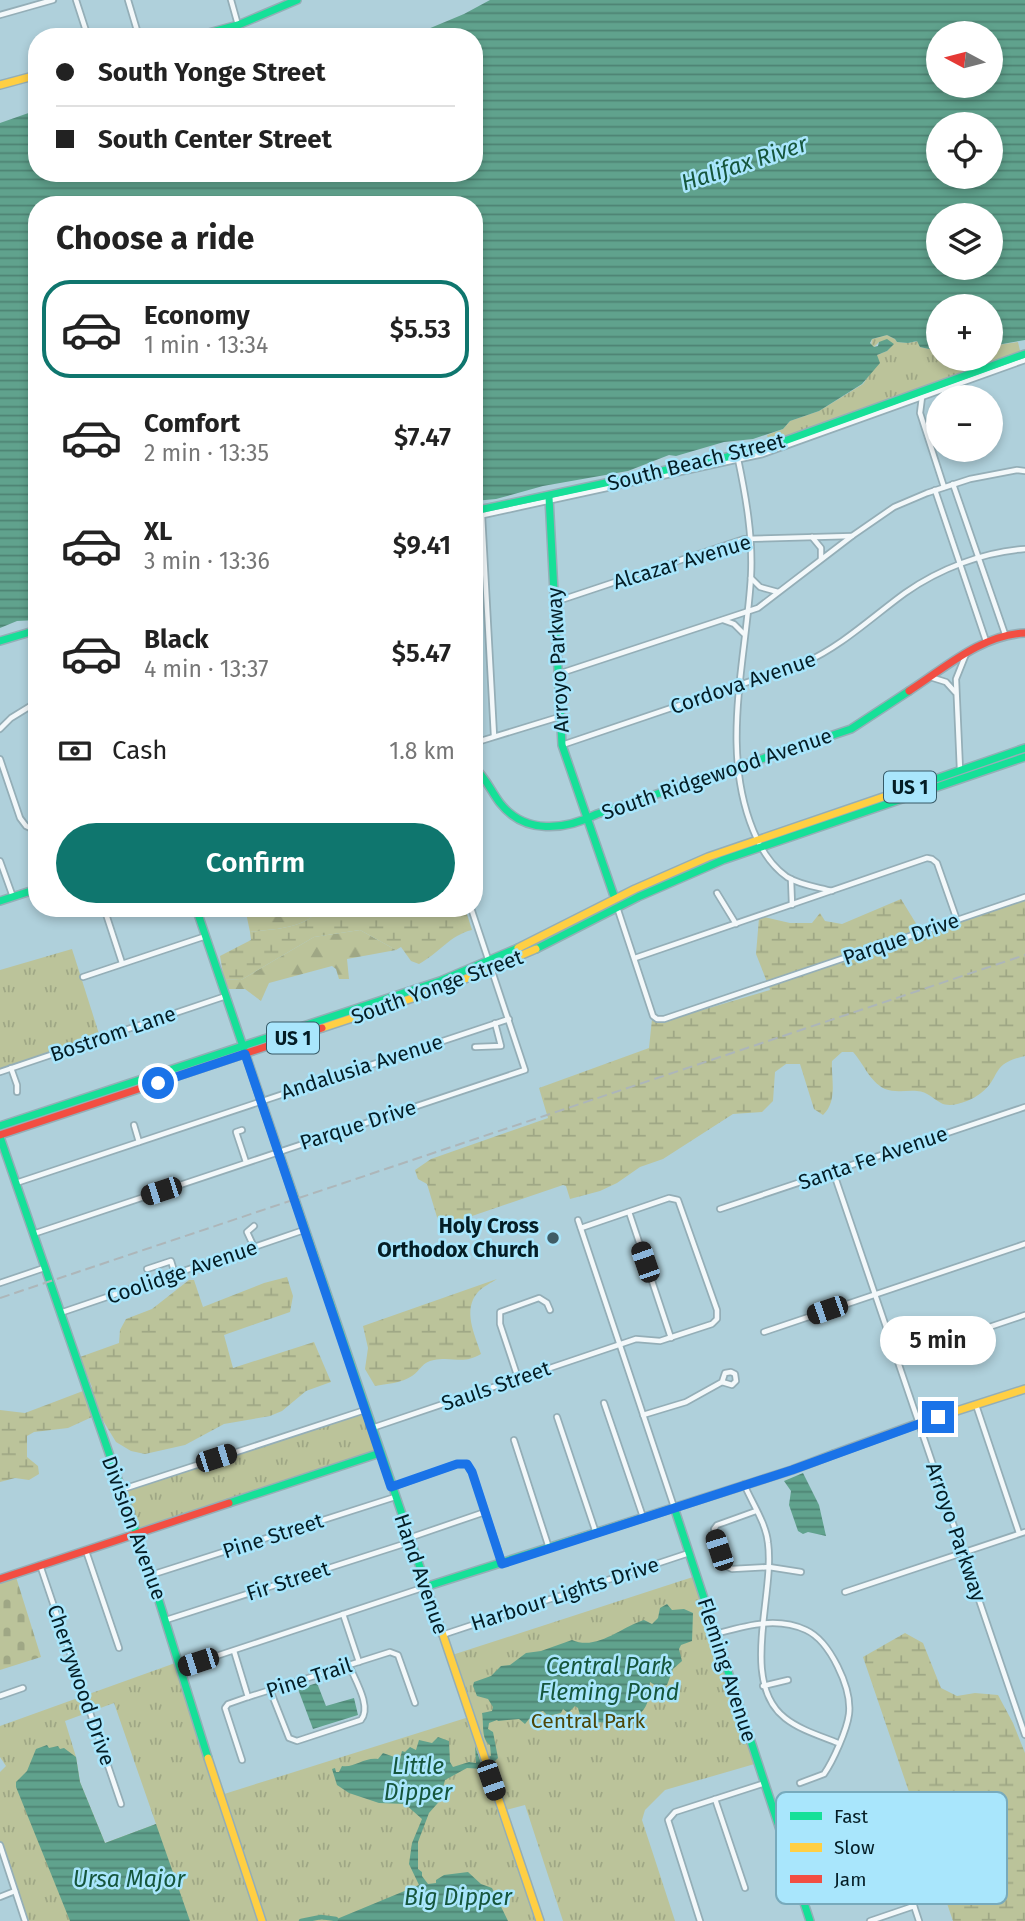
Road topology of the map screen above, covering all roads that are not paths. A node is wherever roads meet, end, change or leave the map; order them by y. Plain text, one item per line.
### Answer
1 (53, 0) edge
2 (76, 0) edge
3 (128, 0) edge
4 (231, 0) edge
5 (297, 0) edge
6 (0, 15) edge
7 (238, 25) junction
8 (85, 28) edge
9 (136, 28) edge
10 (227, 28) edge
11 (28, 77) edge
12 (0, 85) edge
13 (1025, 354) edge
14 (1025, 360) edge
15 (923, 394) junction
16 (906, 401) junction
17 (920, 413) junction
18 (737, 457) junction
19 (1025, 465) edge
20 (1017, 470) junction
21 (1025, 471) edge
22 (953, 484) junction
23 (944, 487) junction
24 (935, 490) junction
25 (549, 499) junction
26 (483, 512) edge
27 (852, 536) junction
28 (812, 537) junction
29 (751, 538) junction
30 (1025, 549) edge
31 (978, 558) junction
32 (821, 560) junction
33 (960, 565) junction
34 (483, 572) edge
35 (751, 578) junction
36 (779, 592) junction
37 (555, 602) junction
38 (748, 610) junction
39 (721, 619) junction
40 (28, 633) edge
41 (1025, 633) edge
42 (1005, 634) junction
43 (745, 635) junction
44 (0, 641) edge
45 (986, 641) junction
46 (966, 653) junction
47 (558, 674) junction
48 (929, 677) junction
49 (739, 685) junction
50 (955, 692) junction
51 (28, 708) edge
52 (559, 717) junction
53 (0, 729) edge
54 (494, 736) junction
55 (483, 740) edge
56 (562, 745) junction
57 (1025, 748) edge
58 (1025, 757) edge
59 (0, 759) edge
60 (738, 767) junction
61 (960, 770) junction
62 (483, 774) edge
63 (893, 793) junction
64 (886, 804) junction
65 (861, 808) junction
66 (588, 819) junction
67 (28, 827) edge
68 (759, 843) junction
69 (0, 861) edge
70 (791, 879) junction
71 (832, 891) junction
72 (28, 892) edge
73 (717, 893) dead end
74 (13, 897) junction
75 (1025, 897) edge
76 (0, 901) edge
77 (616, 903) junction
78 (792, 905) junction
79 (107, 917) edge
80 (199, 917) edge
81 (474, 917) edge
82 (957, 920) junction
83 (736, 924) junction
84 (206, 936) junction
85 (635, 958) junction
86 (122, 963) junction
87 (490, 966) junction
88 (83, 977) dead end
89 (226, 996) junction
90 (368, 1005) junction
91 (509, 1019) junction
92 (657, 1019) joint
93 (340, 1023) junction
94 (495, 1023) junction
95 (475, 1047) dead end
96 (244, 1050) junction
97 (11, 1069) junction
98 (0, 1072) edge
99 (128, 1084) junction
100 (17, 1092) dead end
101 (120, 1095) junction
102 (260, 1101) junction
103 (1025, 1107) edge
104 (134, 1125) dead end
105 (0, 1126) edge
106 (242, 1130) dead end
107 (0, 1136) edge
108 (139, 1142) junction
109 (277, 1152) junction
110 (246, 1162) junction
111 (833, 1171) junction
112 (16, 1184) junction
113 (720, 1209) dead end
114 (628, 1212) junction
115 (578, 1220) dead end
116 (254, 1226) dead end
117 (581, 1228) junction
118 (304, 1230) junction
119 (33, 1234) junction
120 (1025, 1244) edge
121 (254, 1247) junction
122 (44, 1268) junction
123 (147, 1269) dead end
124 (175, 1274) junction
125 (0, 1283) edge
126 (876, 1294) junction
127 (550, 1310) dead end
128 (59, 1313) junction
129 (1025, 1315) edge
130 (764, 1332) dead end
131 (671, 1338) junction
132 (620, 1344) junction
133 (897, 1358) junction
134 (518, 1378) junction
135 (722, 1382) dead end
136 (1025, 1388) edge
137 (604, 1403) dead end
138 (976, 1405) junction
139 (365, 1410) junction
140 (643, 1415) junction
141 (557, 1416) dead end
142 (919, 1423) junction
143 (371, 1428) junction
144 (514, 1440) dead end
145 (380, 1453) junction
146 (744, 1484) junction
147 (391, 1487) junction
148 (120, 1490) junction
149 (395, 1497) junction
150 (674, 1507) junction
151 (756, 1511) junction
152 (485, 1512) junction
153 (643, 1517) junction
154 (596, 1533) junction
155 (1022, 1533) edge
156 (135, 1534) junction
157 (409, 1540) junction
158 (549, 1548) junction
159 (86, 1550) junction
160 (963, 1552) junction
161 (689, 1553) junction
162 (502, 1564) junction
163 (40, 1565) junction
164 (769, 1567) junction
165 (801, 1572) dead end
166 (151, 1575) junction
167 (0, 1579) edge
168 (425, 1587) junction
169 (845, 1592) dead end
170 (343, 1614) junction
171 (166, 1620) junction
172 (765, 1623) junction
173 (714, 1634) junction
174 (441, 1635) junction
175 (119, 1648) dead end
176 (234, 1651) junction
177 (359, 1662) junction
178 (349, 1665) junction
179 (180, 1668) junction
180 (788, 1680) dead end
181 (763, 1686) junction
182 (23, 1688) dead end
183 (270, 1690) junction
184 (0, 1696) edge
185 (248, 1697) junction
186 (415, 1703) dead end
187 (1025, 1735) edge
188 (838, 1743) junction
189 (242, 1760) dead end
190 (765, 1783) junction
191 (800, 1783) dead end
192 (715, 1799) junction
193 (121, 1804) dead end
194 (776, 1815) edge
195 (0, 1844) edge
196 (745, 1888) dead end
197 (15, 1891) junction
198 (0, 1897) edge
199 (804, 1904) edge
200 (914, 1906) joint
201 (25, 1921) edge
202 (262, 1921) edge
203 (540, 1921) edge
204 (700, 1921) edge
205 (810, 1921) edge
206 (870, 1921) edge
207 (919, 1921) edge

1 - 6 street
2 - 8 street
3 - 9 street
4 - 7 street
5 - 7 street
7 - 10 street
11 - 12 street
13 - 15 street, South Beach Street
14 - 15 street
15 - 16 street
15 - 16 street, South Beach Street
15 - 17 street
16 - 17 street
16 - 18 street, South Beach Street
17 - 23 street
18 - 25 street, South Beach Street
18 - 29 street
19 - 20 street
20 - 21 street
20 - 22 street
22 - 23 street
22 - 31 street
23 - 24 street
24 - 27 street
24 - 33 street
25 - 26 street, South Beach Street
25 - 37 street, Arroyo Parkway
27 - 28 street, Alcazar Avenue
27 - 32 street
28 - 29 street, Alcazar Avenue
28 - 32 street
29 - 35 street
29 - 37 street, Alcazar Avenue
30 - 31 street, Cordova Avenue
31 - 33 street, Cordova Avenue
31 - 42 street
32 - 36 street
33 - 45 street
33 - 49 street, Cordova Avenue
34 - 54 street
35 - 36 street
35 - 38 street
36 - 38 street
37 - 47 street, Arroyo Parkway
38 - 39 street
38 - 43 street
39 - 43 street
39 - 47 street
40 - 44 street
41 - 42 street, South Ridgewood Avenue
42 - 45 street, South Ridgewood Avenue
43 - 49 street
45 - 46 street, South Ridgewood Avenue
46 - 48 street, South Ridgewood Avenue
46 - 50 street
47 - 52 street, Arroyo Parkway
48 - 50 street
48 - 60 street, South Ridgewood Avenue
49 - 56 street, Cordova Avenue
49 - 60 street
50 - 61 street
51 - 53 street
52 - 54 street
52 - 56 street, Arroyo Parkway
54 - 55 street
56 - 66 street, Arroyo Parkway
57 - 61 street, US 1
58 - 64 street, US 1
59 - 67 street
60 - 66 street, South Ridgewood Avenue
60 - 68 street
61 - 63 street, US 1
62 - 66 street, South Ridgewood Avenue
63 - 64 street
63 - 65 street, US 1
64 - 65 street, US 1
65 - 68 street, South Yonge Street / US 1
66 - 77 street, Arroyo Parkway
68 - 70 street
68 - 77 street, South Yonge Street / US 1
68 - 77 street, South Yonge Street / US 1
69 - 74 street
70 - 71 street
70 - 78 street
71 - 78 street
71 - 82 street
72 - 74 street
73 - 83 street
74 - 76 street
75 - 82 street, Parque Drive
77 - 85 street, Arroyo Parkway
77 - 87 street, South Yonge Street / US 1
77 - 87 street, South Yonge Street / US 1
78 - 83 street
79 - 86 street
80 - 84 street, Hand Avenue
81 - 87 street
82 - 92 street, Parque Drive
83 - 85 street
84 - 86 street
84 - 89 street, Hand Avenue
85 - 92 street, Arroyo Parkway
86 - 88 street
87 - 90 street, South Yonge Street / US 1
87 - 91 street
87 - 93 street, South Yonge Street / US 1
89 - 96 street, Hand Avenue
89 - 97 street, Bostrom Lane
90 - 93 street
90 - 96 street, South Yonge Street / US 1
91 - 94 street, Andalusia Avenue
91 - 109 street, Parque Drive
93 - 96 street, South Yonge Street / US 1
94 - 95 street
94 - 102 street, Andalusia Avenue
96 - 99 street, South Yonge Street / US 1
96 - 101 street, South Yonge Street / US 1
96 - 102 street, Hand Avenue
97 - 98 street, Bostrom Lane
97 - 100 street
99 - 101 street
99 - 105 street, South Yonge Street / US 1
101 - 107 street, South Yonge Street / US 1
102 - 108 street, Andalusia Avenue
102 - 109 street, Hand Avenue
103 - 111 street, Santa Fe Avenue
104 - 108 street
106 - 110 street
107 - 112 street, Division Avenue
108 - 112 street, Andalusia Avenue
109 - 110 street, Parque Drive
109 - 118 street, Hand Avenue
110 - 119 street, Parque Drive
111 - 113 street, Santa Fe Avenue
111 - 126 street, Arroyo Parkway
112 - 119 street, Division Avenue
114 - 117 street
114 - 131 street
114 - 131 street, Sauls Street
115 - 117 street, Fleming Avenue
116 - 121 street
117 - 132 street, Fleming Avenue
118 - 121 street, Coolidge Avenue
118 - 139 street, Hand Avenue
119 - 122 street, Division Avenue
120 - 126 street
121 - 124 street, Coolidge Avenue
122 - 125 street
122 - 128 street, Division Avenue
123 - 124 street
124 - 128 street, Coolidge Avenue
126 - 130 street
126 - 133 street, Arroyo Parkway
127 - 134 street
128 - 148 street, Division Avenue
129 - 133 street
131 - 132 street, Sauls Street
132 - 134 street, Sauls Street
132 - 140 street, Fleming Avenue
133 - 142 street, Arroyo Parkway
134 - 143 street, Sauls Street
135 - 140 street
136 - 138 street
137 - 153 street
138 - 142 street
138 - 155 street
139 - 143 street, Hand Avenue
139 - 148 street
140 - 150 street, Fleming Avenue
141 - 154 street
142 - 146 street
142 - 160 street, Arroyo Parkway
143 - 145 street, Hand Avenue
144 - 158 street
145 - 147 street, Hand Avenue
145 - 156 street
146 - 150 street
146 - 151 street
147 - 149 street, Hand Avenue
147 - 152 street
148 - 156 street, Division Avenue
149 - 157 street, Hand Avenue
149 - 166 street, Pine Street
150 - 153 street
150 - 161 street, Fleming Avenue
151 - 164 street
151 - 164 street
152 - 157 street, Fir Street
152 - 162 street
153 - 154 street
154 - 158 street
155 - 160 street
156 - 159 street
156 - 166 street, Division Avenue
157 - 168 street, Hand Avenue
157 - 171 street, Fir Street
158 - 162 street
159 - 163 street
159 - 175 street
160 - 169 street
160 - 187 street, Arroyo Parkway
161 - 173 street, Fleming Avenue
161 - 174 street, Harbour Lights Drive
162 - 168 street
163 - 167 street
163 - 193 street, Cherrywood Drive
164 - 165 street
164 - 172 street
166 - 171 street, Division Avenue
168 - 170 street
168 - 174 street, Hand Avenue
170 - 176 street
170 - 177 street
171 - 179 street, Division Avenue
172 - 173 street
172 - 181 street
172 - 188 street
173 - 190 street, Fleming Avenue
174 - 203 street, Hand Avenue
176 - 179 street
176 - 185 street
177 - 178 street, Pine Trail
177 - 186 street, Pine Trail
178 - 183 street, Pine Trail
178 - 183 street
179 - 202 street, Division Avenue
180 - 181 street
181 - 188 street
182 - 184 street
183 - 185 street, Pine Trail
185 - 189 street, Pine Trail
188 - 191 street
190 - 192 street
190 - 194 street, Fleming Avenue
192 - 196 street
192 - 204 street
195 - 197 street
197 - 198 street
197 - 201 street
199 - 205 street, Fleming Avenue
200 - 206 street
200 - 207 street

